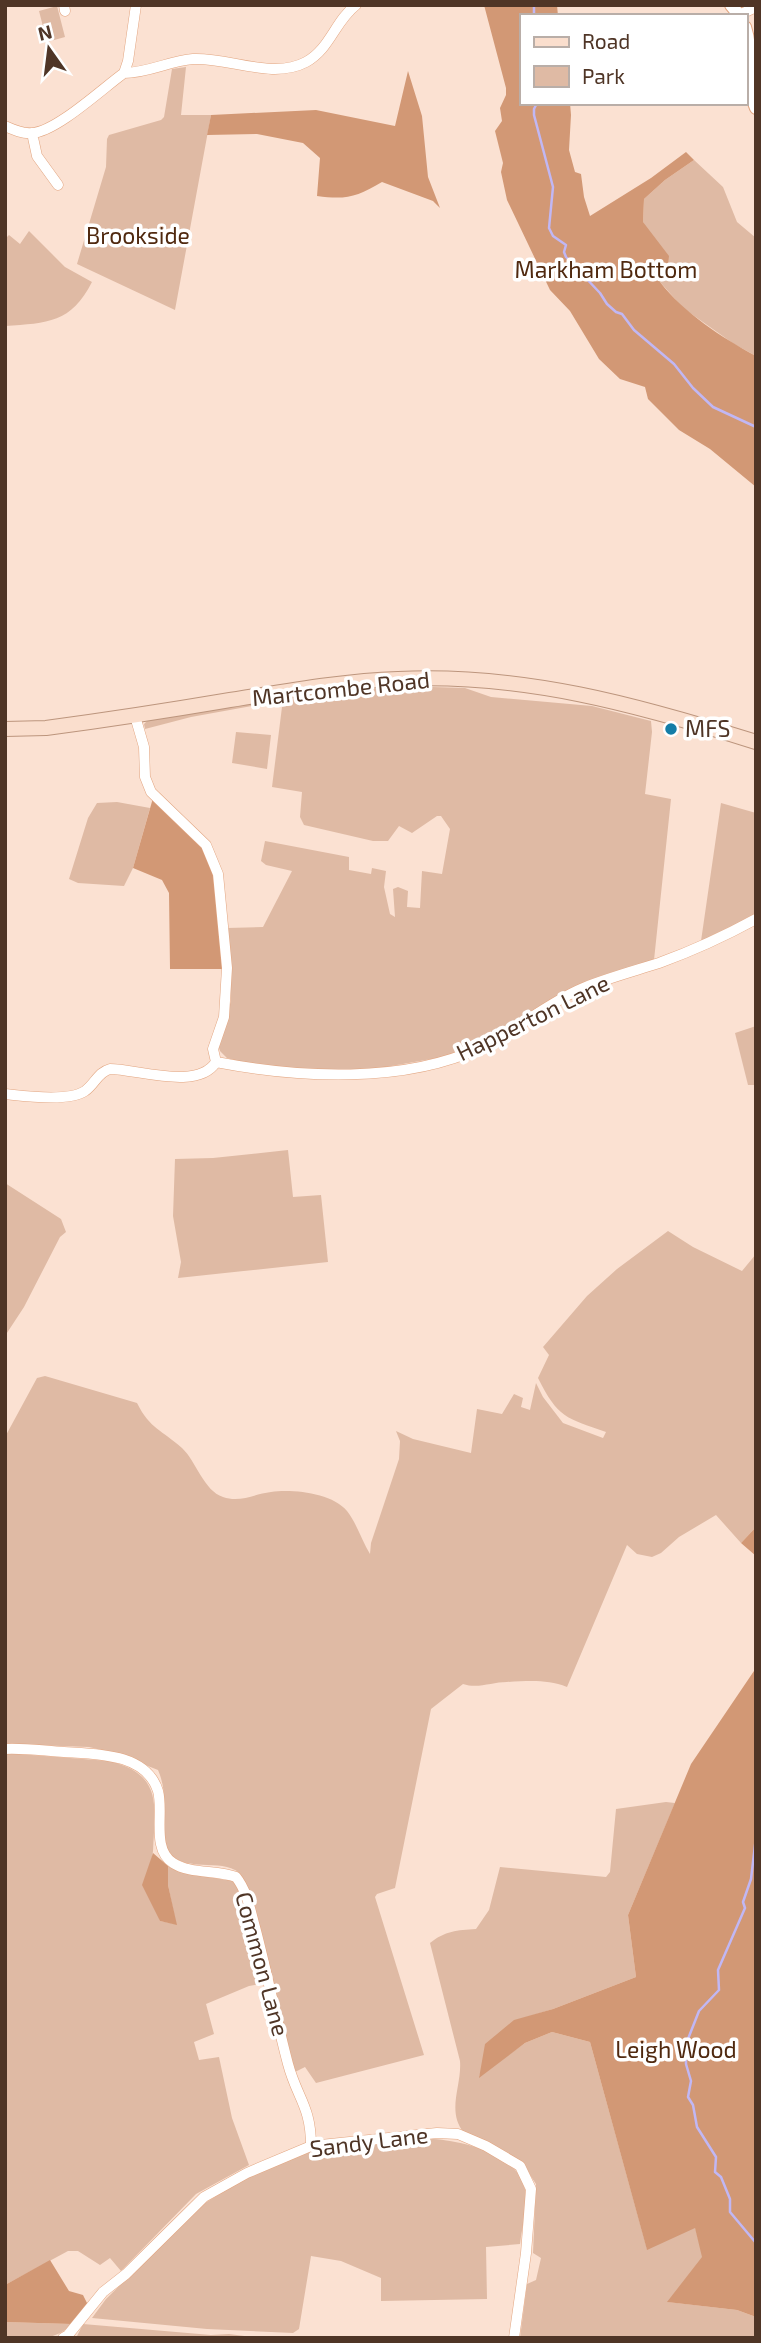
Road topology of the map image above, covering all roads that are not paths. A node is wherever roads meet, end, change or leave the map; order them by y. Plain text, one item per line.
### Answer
1 (136, 5) edge
2 (355, 5) edge
3 (747, 36) edge
4 (124, 73) junction
5 (756, 108) edge
6 (5, 127) edge
7 (32, 133) junction
8 (58, 185) dead end
9 (135, 716) junction
10 (5, 729) edge
11 (756, 742) edge
12 (756, 919) edge
13 (216, 1062) junction
14 (5, 1094) edge
15 (5, 1749) edge
16 (311, 2146) junction
17 (63, 2338) edge
18 (514, 2338) edge

1 - 4 street
2 - 4 street
3 - 5 street
4 - 7 street
6 - 7 street
7 - 8 street
9 - 10 main road, Martcombe Road
9 - 11 main road, Martcombe Road
9 - 13 street
12 - 13 street, Happerton Lane
13 - 14 street
15 - 16 street, Common Lane
16 - 17 street, Sandy Lane
16 - 18 street, Sandy Lane

